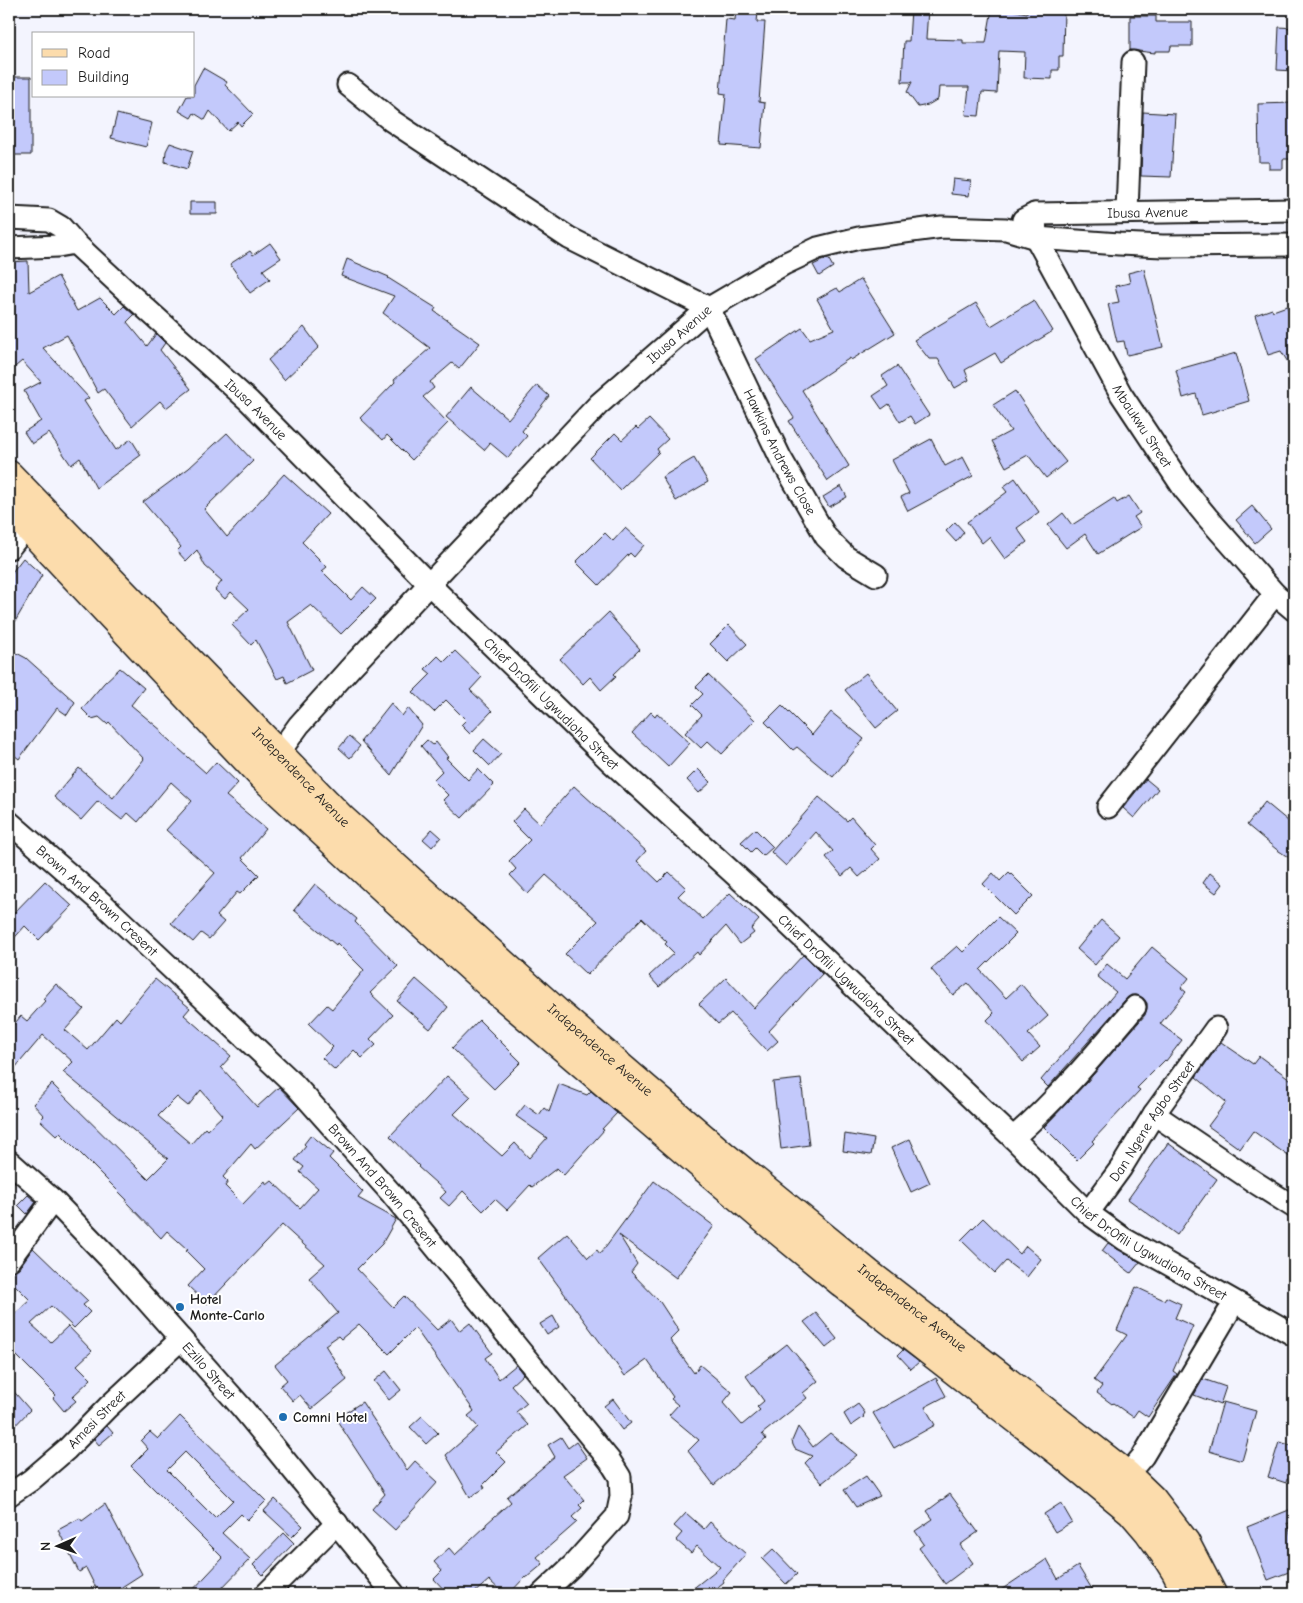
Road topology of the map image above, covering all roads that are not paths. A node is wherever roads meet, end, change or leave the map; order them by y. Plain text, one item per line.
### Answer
1 (1133, 62) dead end
2 (348, 85) dead end
3 (1294, 210) edge
4 (1128, 211) junction
5 (1035, 214) junction
6 (9, 218) edge
7 (1006, 229) junction
8 (1036, 238) junction
9 (76, 243) junction
10 (1294, 244) edge
11 (9, 248) edge
12 (709, 308) junction
13 (9, 475) edge
14 (9, 507) edge
15 (27, 526) junction
16 (9, 548) edge
17 (64, 548) junction
18 (876, 575) dead end
19 (430, 585) junction
20 (1275, 594) junction
21 (1294, 610) edge
22 (278, 754) junction
23 (262, 776) junction
24 (1108, 807) dead end
25 (9, 822) edge
26 (1135, 1007) dead end
27 (1216, 1028) dead end
28 (1154, 1114) junction
29 (1013, 1138) junction
30 (9, 1161) edge
31 (53, 1200) junction
32 (1294, 1207) edge
33 (1088, 1213) junction
34 (9, 1260) edge
35 (1228, 1313) dead end
36 (1294, 1334) edge
37 (180, 1339) junction
38 (1127, 1475) junction
39 (9, 1495) edge
40 (337, 1523) junction
41 (266, 1594) edge
42 (394, 1594) edge
43 (542, 1594) edge
44 (1187, 1594) edge
45 (1212, 1594) edge

1 - 4 street
2 - 12 street
3 - 4 street, Ibusa Avenue
4 - 5 street, Ibusa Avenue
5 - 7 street, Ibusa Avenue
5 - 8 street, Mbaukwu Street
6 - 9 street, Ibusa Avenue
7 - 8 street, Ibusa Avenue
7 - 12 street, Ibusa Avenue
8 - 10 street, Ibusa Avenue
8 - 20 street, Mbaukwu Street
9 - 11 street
9 - 19 street, Ibusa Avenue
12 - 18 street, Hawkins Andrews Close
12 - 19 street, Ibusa Avenue
13 - 17 main road, Independence Avenue
14 - 15 main road, Independence Avenue
15 - 16 street
15 - 17 main road, Independence Avenue
17 - 22 main road, Independence Avenue
17 - 23 main road, Independence Avenue
19 - 22 street, Ibusa Avenue
19 - 29 street, Chief Dr.Ofili Ugwudioha Street
20 - 21 street, Mbaukwu Street
20 - 24 street
22 - 23 street, Ibusa Avenue
22 - 38 main road, Independence Avenue
23 - 44 main road, Independence Avenue
25 - 43 street, Brown And Brown Cresent
26 - 29 street
27 - 28 street, Dan Ngene Agbo Street
28 - 32 street
28 - 33 street, Dan Ngene Agbo Street
29 - 33 street, Chief Dr.Ofili Ugwudioha Street
30 - 31 street, Ezillo Street
31 - 34 street
31 - 37 street, Ezillo Street
33 - 36 street, Chief Dr.Ofili Ugwudioha Street
35 - 38 street
37 - 39 street, Amesi Street
37 - 40 street, Ezillo Street
38 - 45 main road, Independence Avenue
40 - 41 street
40 - 42 street, Ezillo Street

